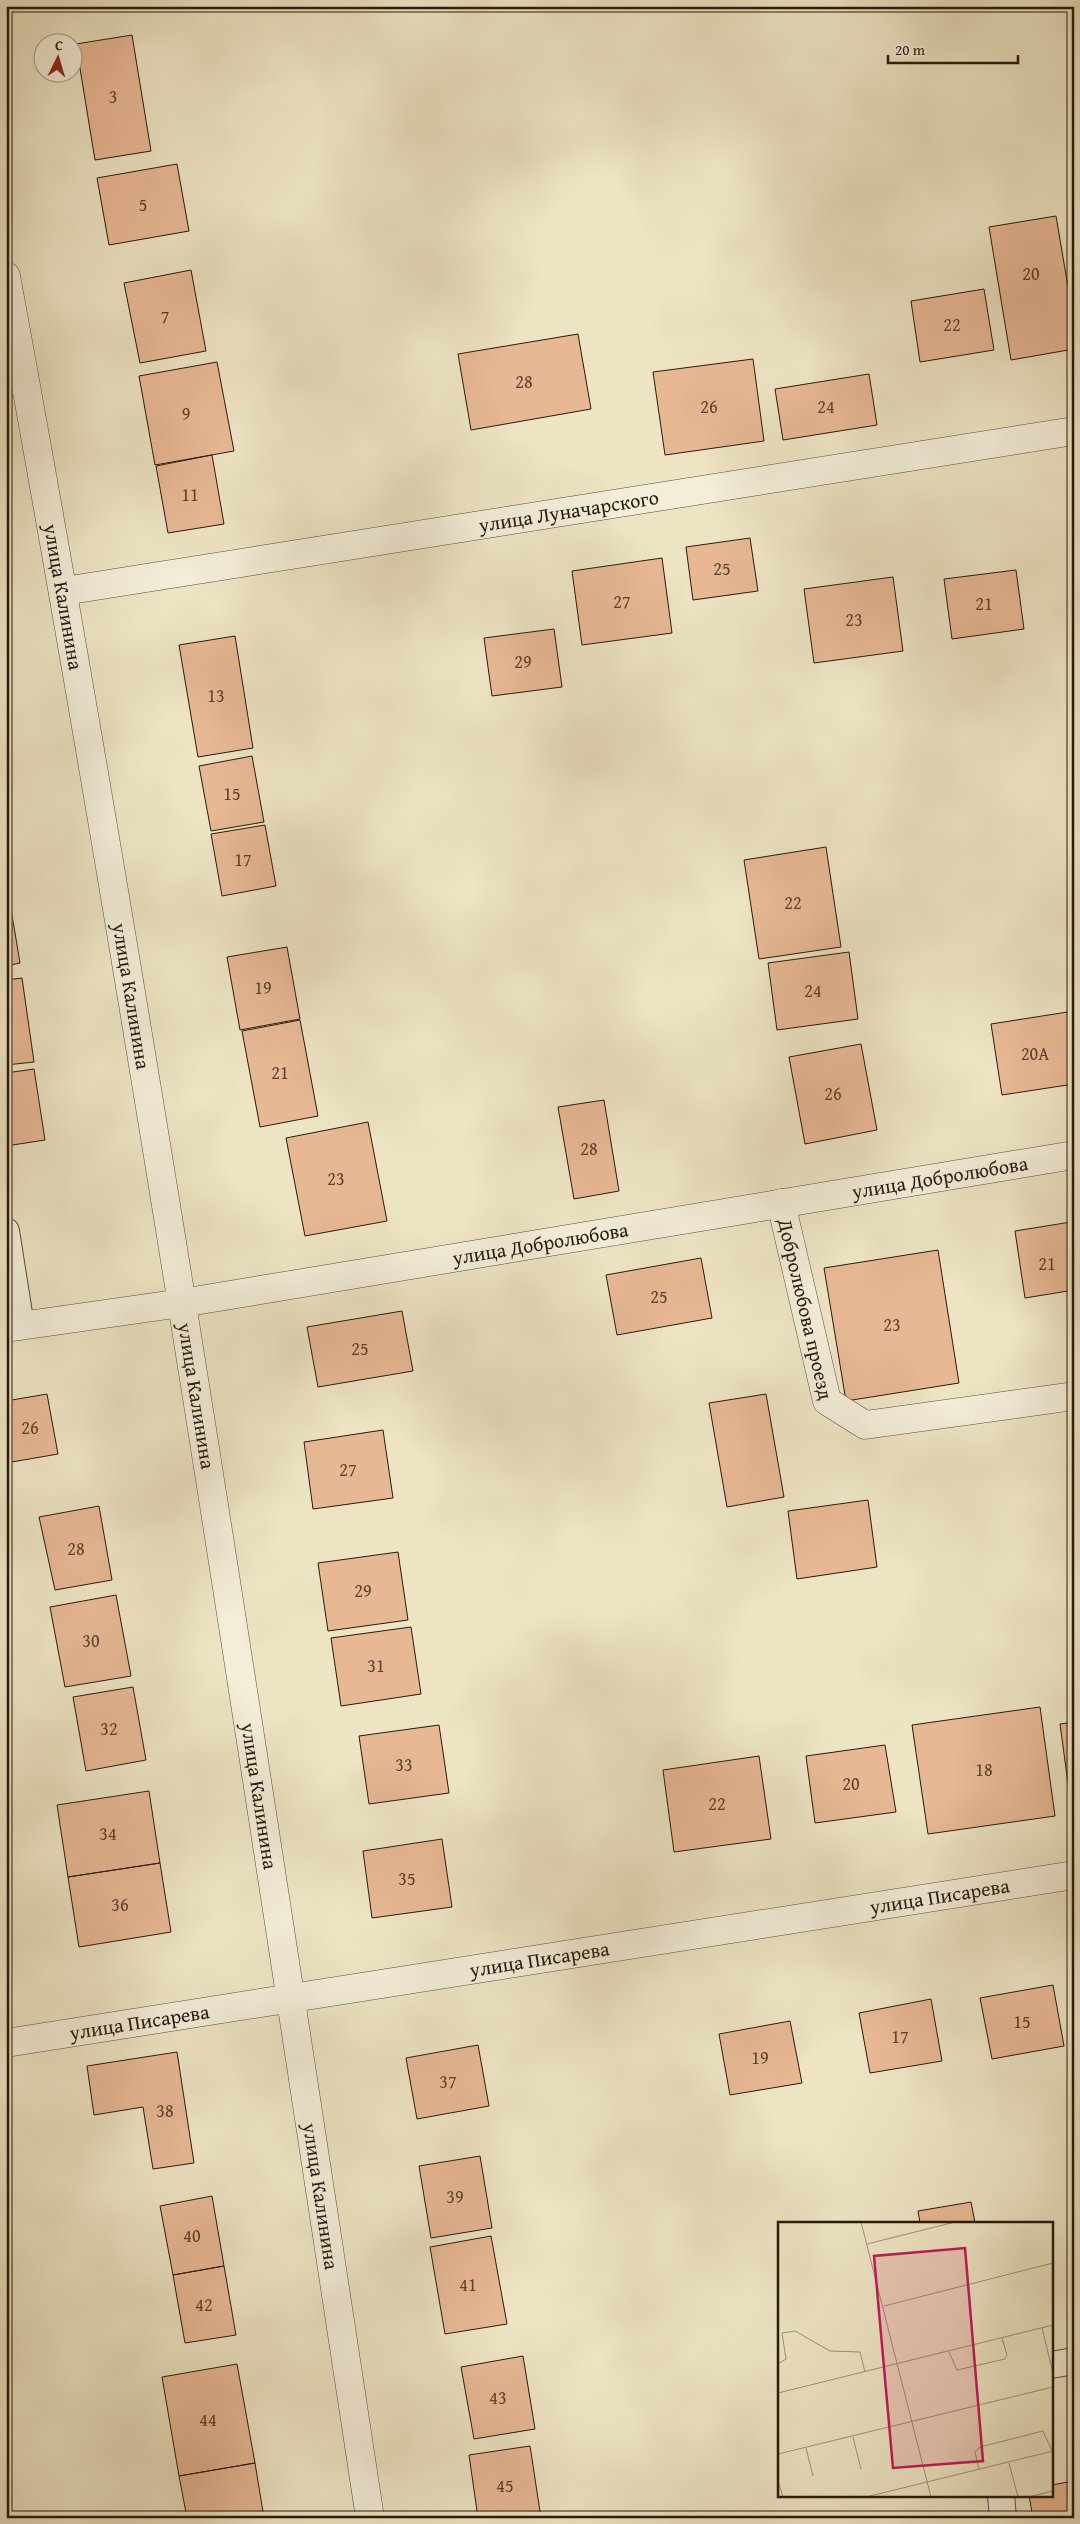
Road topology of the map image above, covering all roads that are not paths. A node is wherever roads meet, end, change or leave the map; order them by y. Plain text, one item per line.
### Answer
1 (6, 276) edge
2 (1074, 430) edge
3 (64, 591) junction
4 (1074, 1155) edge
5 (781, 1203) junction
6 (6, 1231) edge
7 (182, 1303) junction
8 (14, 1327) edge
9 (1074, 1396) edge
10 (1074, 1875) edge
11 (291, 1999) junction
12 (6, 2043) edge
13 (1074, 2361) edge
14 (1052, 2365) edge
15 (1000, 2496) edge
16 (370, 2518) edge
17 (1003, 2518) edge

1 - 3 street, улица Калинина
2 - 3 street, улица Луначарского
3 - 7 street, улица Калинина
4 - 5 street, улица Добролюбова
5 - 7 street, улица Добролюбова
5 - 9 street, Добролюбова проезд
6 - 8 lane
7 - 8 street, улица Добролюбова
7 - 11 street, улица Калинина
10 - 11 street, улица Писарева
11 - 12 street, улица Писарева
11 - 16 street, улица Калинина
13 - 14 lane
15 - 17 lane

